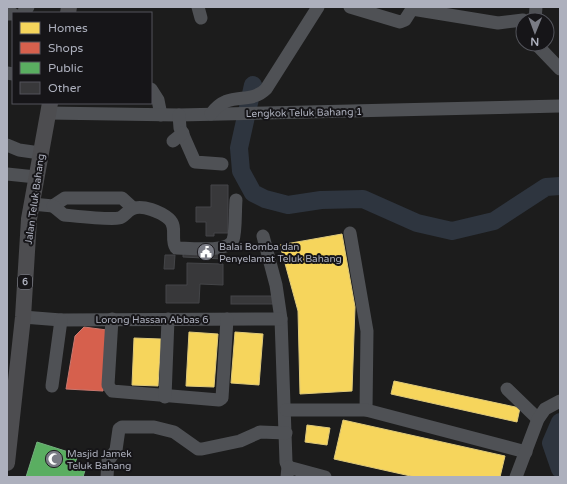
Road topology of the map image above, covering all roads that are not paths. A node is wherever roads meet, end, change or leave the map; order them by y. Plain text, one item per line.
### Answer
1 (318, 7) edge
2 (350, 7) edge
3 (515, 21) edge
4 (544, 52) edge
5 (560, 69) edge
6 (152, 91) edge
7 (560, 106) edge
8 (49, 108) edge
9 (211, 114) junction
10 (161, 115) junction
11 (179, 115) junction
12 (7, 145) edge
13 (40, 153) junction
14 (222, 164) dead end
15 (7, 174) edge
16 (36, 177) junction
17 (236, 200) dead end
18 (32, 204) junction
19 (53, 206) junction
20 (133, 208) junction
21 (350, 233) dead end
22 (263, 236) dead end
23 (23, 317) junction
24 (112, 319) junction
25 (168, 319) junction
26 (227, 319) junction
27 (61, 320) junction
28 (281, 320) junction
29 (12, 378) edge
30 (52, 386) dead end
31 (507, 389) dead end
32 (165, 397) junction
33 (560, 401) edge
34 (286, 410) junction
35 (366, 410) junction
36 (538, 419) junction
37 (286, 433) junction
38 (526, 452) junction
39 (7, 463) edge
40 (287, 472) edge
41 (107, 477) edge
42 (325, 477) edge
43 (516, 477) edge

1 - 9 street
2 - 3 street
4 - 5 street
6 - 10 street
7 - 9 street, Lengkok Teluk Bahang 1
8 - 10 street, Lengkok Teluk Bahang 1
8 - 13 main road, Jalan Teluk Bahang / 6
9 - 11 street, Lengkok Teluk Bahang 1
10 - 11 street, Lengkok Teluk Bahang 1
11 - 14 street
12 - 13 street
13 - 16 main road, Jalan Teluk Bahang / 6
15 - 16 street
16 - 18 main road, Jalan Teluk Bahang / 6
17 - 20 street
18 - 19 street
18 - 23 main road, Jalan Teluk Bahang / 6
19 - 20 street
19 - 20 street
21 - 35 street
22 - 28 street
23 - 27 street, Lorong Hassan Abbas 6
23 - 29 main road, Jalan Teluk Bahang / 6
24 - 25 street, Lorong Hassan Abbas 6
24 - 27 street, Lorong Hassan Abbas 6
24 - 32 street
25 - 26 street, Lorong Hassan Abbas 6
25 - 32 street
26 - 28 street, Lorong Hassan Abbas 6
26 - 32 street
27 - 30 street
28 - 34 street
29 - 39 main road, Jalan Teluk Bahang / 6
31 - 36 street
33 - 36 street
34 - 35 street
34 - 37 street
35 - 38 street
36 - 38 street
37 - 40 street
37 - 41 street
38 - 43 street
40 - 42 street

